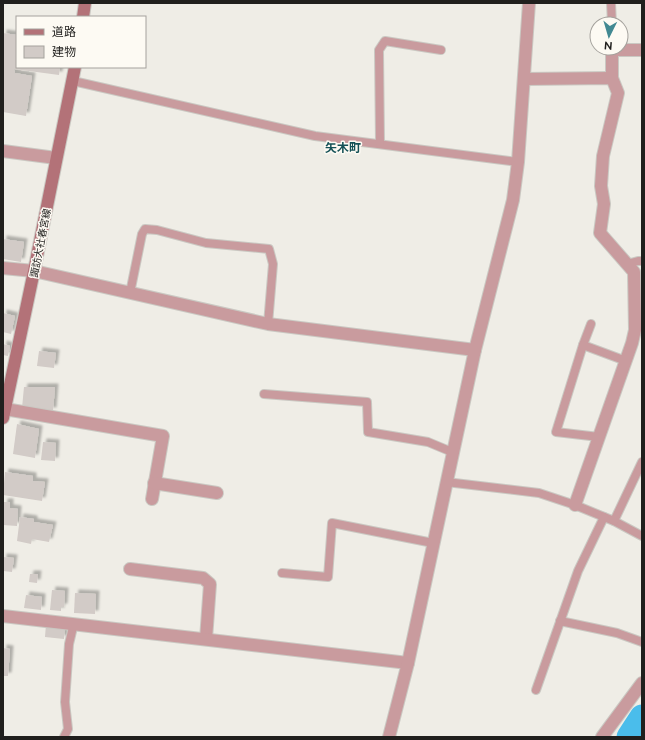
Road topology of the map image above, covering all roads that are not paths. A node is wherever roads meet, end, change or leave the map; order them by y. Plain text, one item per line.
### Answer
1 (85, 3) edge
2 (529, 3) edge
3 (611, 3) edge
4 (83, 16) edge
5 (612, 16) edge
6 (441, 50) dead end
7 (629, 50) edge
8 (642, 50) edge
9 (612, 56) edge
10 (75, 68) edge
11 (612, 78) junction
12 (524, 79) junction
13 (73, 81) junction
14 (380, 144) junction
15 (3, 151) edge
16 (56, 158) junction
17 (518, 162) junction
18 (642, 261) edge
19 (627, 264) junction
20 (3, 268) edge
21 (34, 271) junction
22 (130, 293) junction
23 (638, 301) edge
24 (268, 324) junction
25 (591, 324) dead end
26 (583, 345) junction
27 (475, 350) junction
28 (626, 361) junction
29 (264, 394) dead end
30 (4, 414) edge
31 (599, 437) junction
32 (452, 452) junction
33 (642, 462) edge
34 (446, 482) junction
35 (154, 483) junction
36 (217, 493) dead end
37 (152, 498) dead end
38 (575, 505) junction
39 (604, 517) junction
40 (614, 521) junction
41 (642, 536) edge
42 (433, 542) junction
43 (130, 569) dead end
44 (282, 573) dead end
45 (3, 616) edge
46 (560, 621) junction
47 (74, 623) junction
48 (206, 639) junction
49 (642, 642) edge
50 (408, 663) junction
51 (642, 683) edge
52 (536, 690) dead end
53 (64, 737) edge
54 (389, 737) edge
55 (602, 737) edge

1 - 4 main road
2 - 12 street
3 - 5 lane
6 - 14 lane
7 - 8 street
9 - 11 street
10 - 13 main road, 諏訪大社春宮線
11 - 12 street
11 - 19 street
12 - 17 street
13 - 14 lane
13 - 16 main road, 諏訪大社春宮線
14 - 17 lane
15 - 16 street
16 - 21 main road, 諏訪大社春宮線
17 - 27 street
18 - 19 lane
19 - 23 street
20 - 21 street
21 - 22 street
21 - 30 main road, 諏訪大社春宮線
22 - 24 street
22 - 24 lane
23 - 28 street
24 - 27 street
25 - 26 lane
26 - 28 lane
26 - 31 lane
27 - 32 street
28 - 31 street
29 - 32 lane
30 - 35 street
31 - 38 street
32 - 34 street
33 - 40 lane
34 - 38 lane
34 - 42 street
35 - 36 street
35 - 37 street
38 - 39 lane
39 - 40 lane
39 - 46 lane
40 - 41 lane
42 - 44 lane
42 - 50 street
43 - 48 street
45 - 47 street
46 - 49 lane
46 - 52 lane
47 - 48 street
47 - 53 lane
48 - 50 street
50 - 54 street
51 - 55 street

